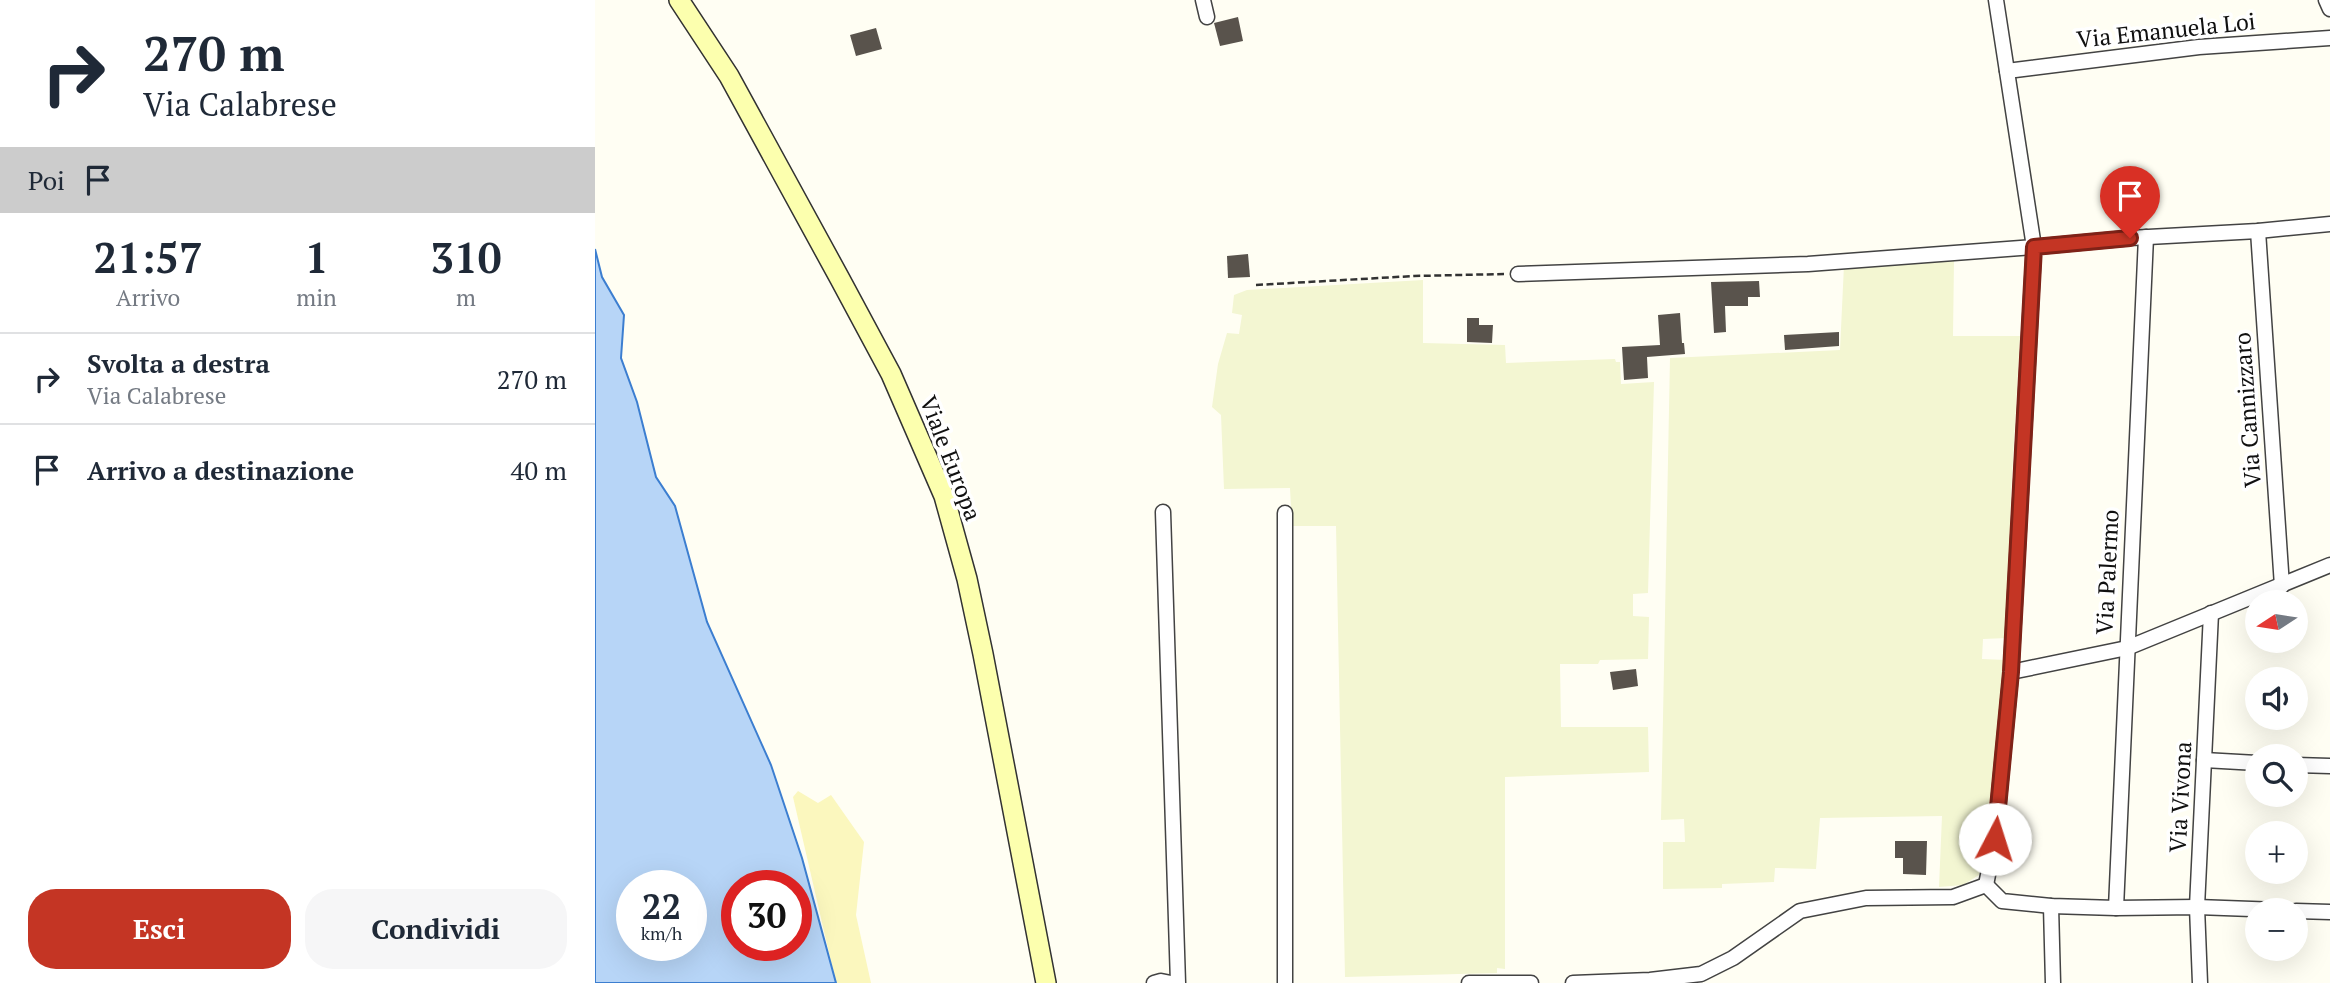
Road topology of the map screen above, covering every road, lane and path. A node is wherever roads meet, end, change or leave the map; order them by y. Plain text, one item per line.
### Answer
1 (679, 0) edge
2 (1203, 0) edge
3 (1996, 0) edge
4 (2326, 0) edge
5 (2330, 9) edge
6 (1207, 17) dead end
7 (2330, 38) edge
8 (2007, 71) junction
9 (2330, 224) edge
10 (2258, 231) junction
11 (2146, 237) junction
12 (2034, 247) junction
13 (1518, 274) joint
14 (1256, 285) dead end
15 (1163, 512) dead end
16 (1285, 513) dead end
17 (2330, 565) edge
18 (2282, 586) junction
19 (2211, 613) junction
20 (2127, 648) junction
21 (2011, 672) junction
22 (2204, 760) junction
23 (2245, 762) edge
24 (2308, 765) edge
25 (2330, 766) edge
26 (1986, 885) junction
27 (2051, 906) junction
28 (2197, 907) junction
29 (2116, 908) junction
30 (2245, 909) edge
31 (2308, 911) edge
32 (2330, 912) edge
33 (1045, 982) edge
34 (1154, 983) edge
35 (1171, 983) edge
36 (1178, 983) edge
37 (1285, 983) edge
38 (1469, 983) edge
39 (1531, 983) edge
40 (1573, 983) edge
41 (2053, 983) edge
42 (2200, 983) edge

1 - 33 street, Viale Europa
2 - 6 street
3 - 8 street
4 - 5 street
7 - 8 street, Via Emanuela Loi
8 - 12 street
9 - 10 street
10 - 11 street
10 - 18 street, Via Cannizzaro
11 - 12 street
11 - 20 street, Via Palermo
12 - 13 street
12 - 21 street
13 - 14 path
15 - 36 street
16 - 37 street
17 - 18 street
18 - 19 street
19 - 20 street
19 - 22 street, Via Vivona
20 - 21 street
20 - 29 street, Via Palermo
21 - 26 street
22 - 23 street
22 - 28 street, Via Vivona
24 - 25 street
26 - 27 street
26 - 40 street
27 - 29 street
27 - 41 street
28 - 29 street
28 - 30 street
28 - 42 street, Via Vivona
31 - 32 street
34 - 35 street
38 - 39 street

